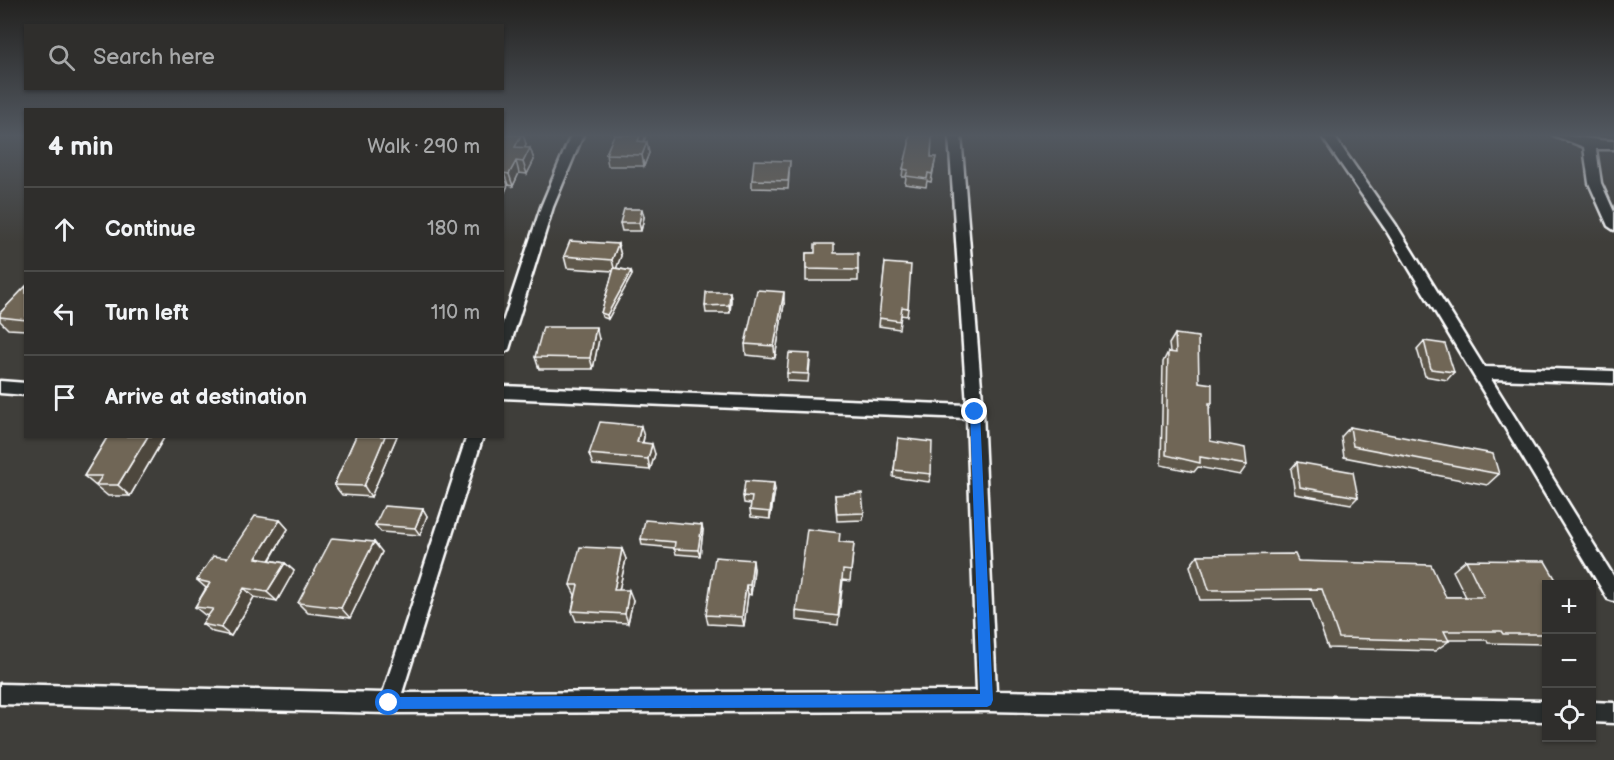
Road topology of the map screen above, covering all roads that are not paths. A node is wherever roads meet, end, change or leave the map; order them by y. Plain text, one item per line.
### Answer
1 (562, 170) edge
2 (958, 170) edge
3 (1351, 170) edge
4 (1593, 170) edge
5 (1614, 226) edge
6 (504, 343) edge
7 (1481, 373) junction
8 (1614, 377) edge
9 (0, 387) edge
10 (24, 388) edge
11 (504, 392) edge
12 (975, 412) junction
13 (474, 438) edge
14 (1614, 593) edge
15 (0, 694) edge
16 (987, 700) junction
17 (389, 703) junction
18 (1542, 711) edge
19 (1596, 712) edge
20 (1614, 712) edge

1 - 6 street
2 - 12 street
3 - 7 street
4 - 5 street
7 - 8 street
7 - 14 street
9 - 10 street
11 - 12 street
12 - 16 street
13 - 17 street
15 - 17 street
16 - 17 street
16 - 18 street
19 - 20 street

